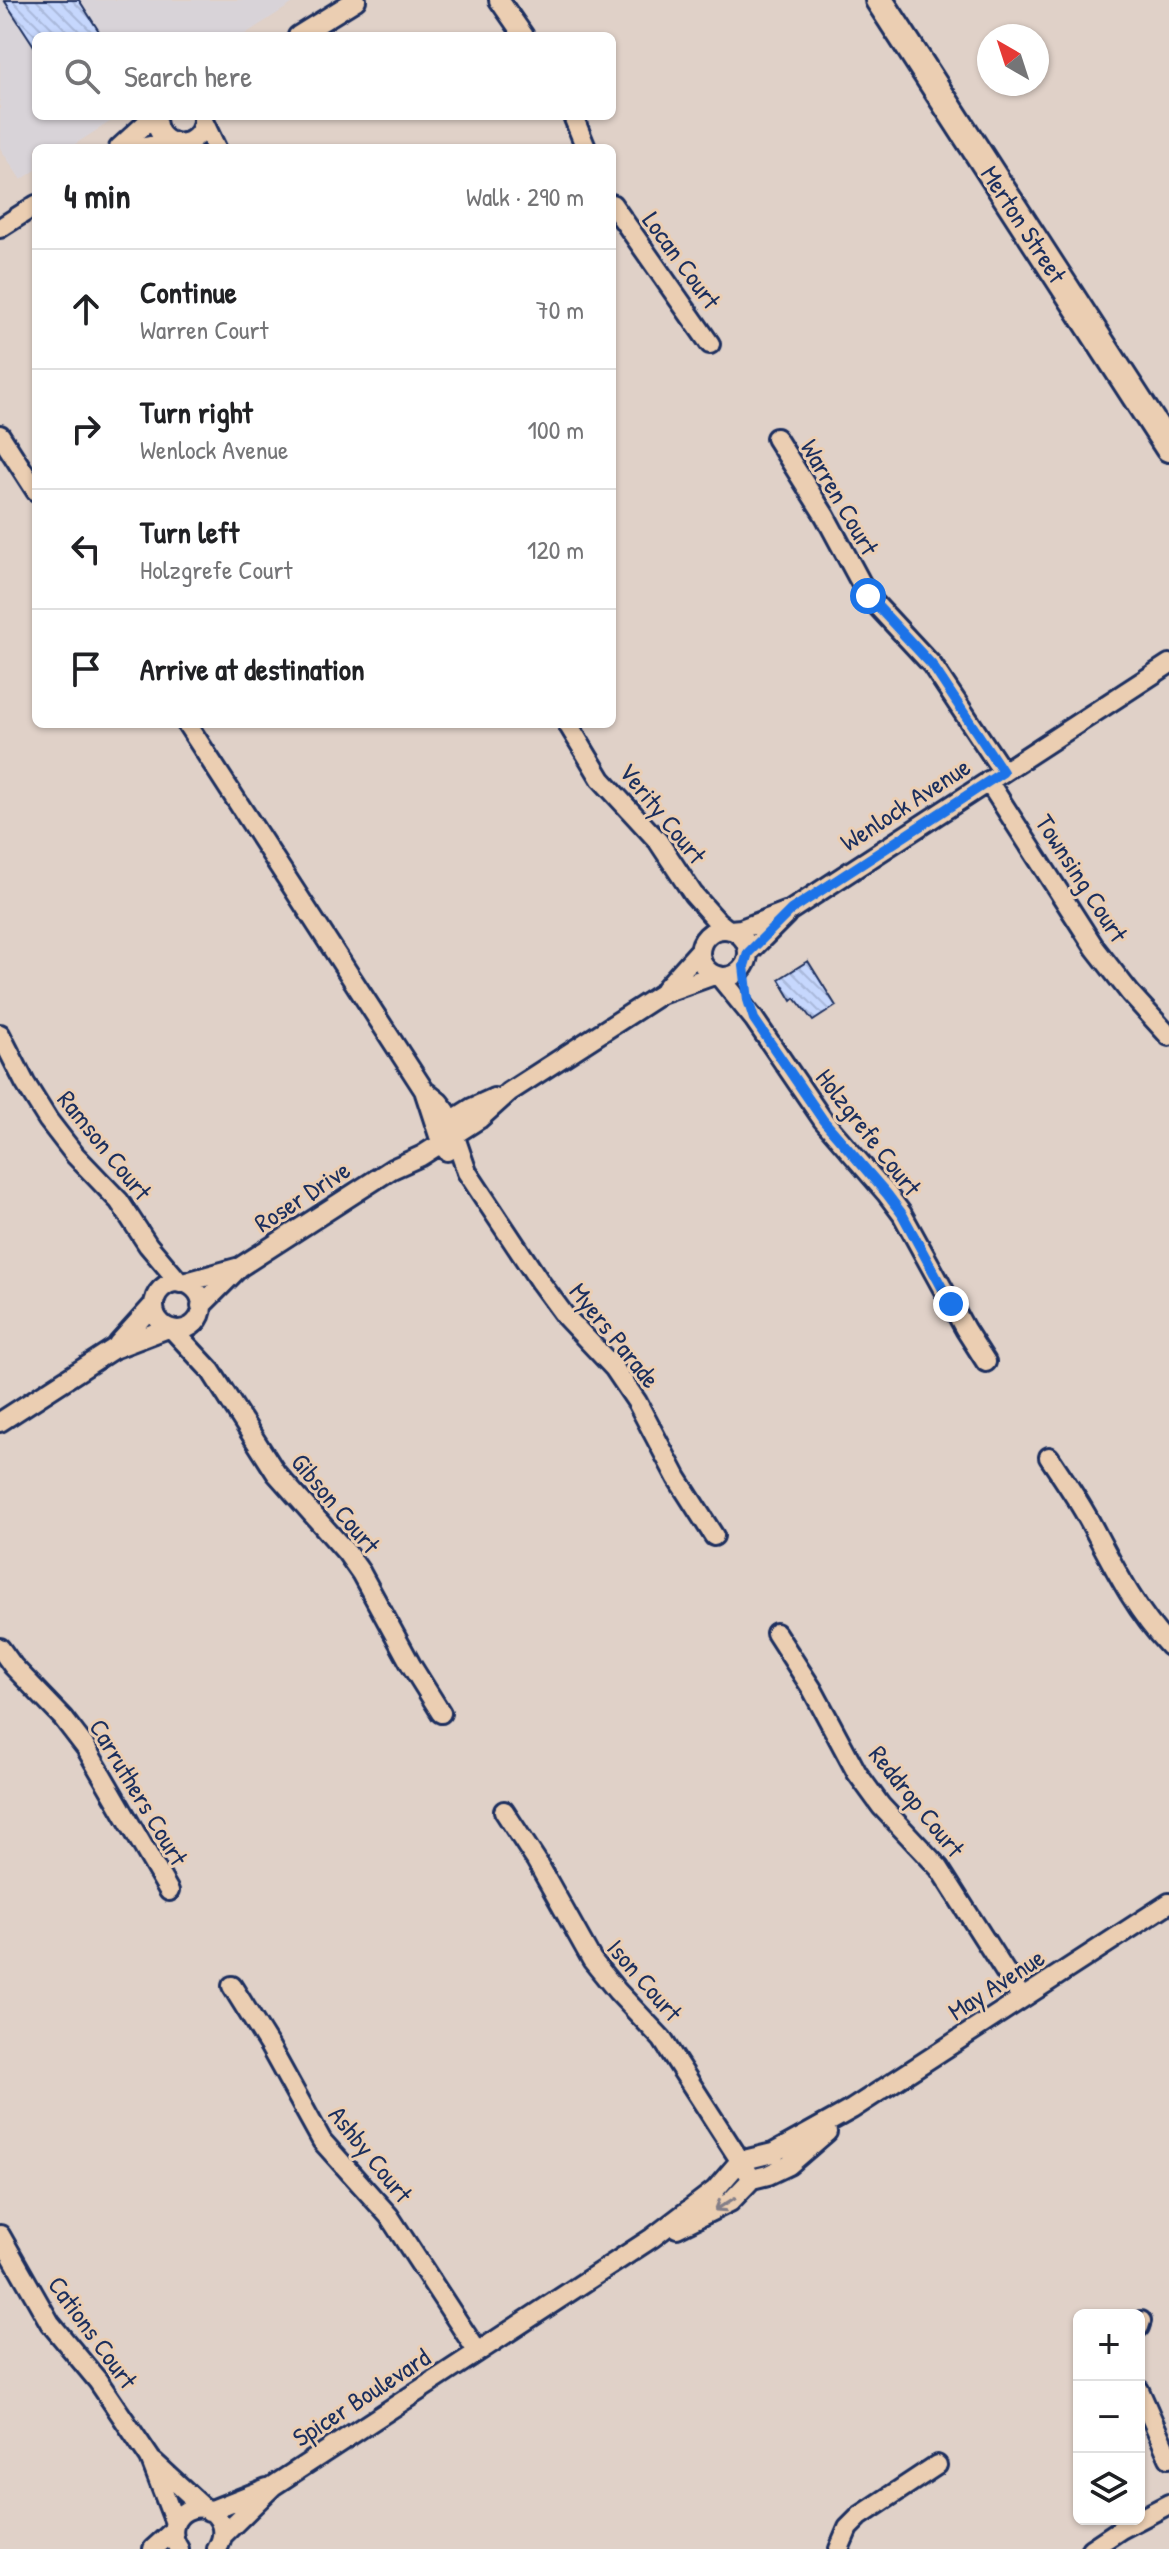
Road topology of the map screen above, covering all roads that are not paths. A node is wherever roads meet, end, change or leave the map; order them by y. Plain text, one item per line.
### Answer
1 (356, 0) edge
2 (499, 0) edge
3 (879, 0) edge
4 (304, 32) edge
5 (521, 32) edge
6 (150, 120) edge
7 (156, 120) edge
8 (204, 120) edge
9 (204, 120) edge
10 (575, 120) edge
11 (124, 144) edge
12 (177, 144) edge
13 (214, 144) edge
14 (584, 144) edge
15 (32, 208) edge
16 (616, 210) edge
17 (0, 228) edge
18 (710, 344) dead end
19 (0, 435) edge
20 (776, 438) dead end
21 (1169, 448) edge
22 (32, 485) edge
23 (1169, 664) edge
24 (190, 728) edge
25 (570, 728) edge
26 (995, 777) junction
27 (693, 894) junction
28 (791, 910) junction
29 (728, 929) junction
30 (701, 947) junction
31 (746, 959) junction
32 (717, 975) junction
33 (661, 994) junction
34 (754, 1019) junction
35 (0, 1034) edge
36 (1169, 1036) edge
37 (446, 1132) junction
38 (148, 1245) junction
39 (240, 1267) junction
40 (182, 1283) junction
41 (155, 1300) junction
42 (199, 1313) junction
43 (170, 1329) junction
44 (113, 1349) junction
45 (986, 1362) dead end
46 (211, 1371) junction
47 (0, 1422) edge
48 (1049, 1457) dead end
49 (714, 1536) dead end
50 (776, 1633) dead end
51 (1169, 1646) edge
52 (0, 1648) edge
53 (441, 1713) dead end
54 (504, 1811) dead end
55 (169, 1891) dead end
56 (1169, 1903) edge
57 (232, 1986) dead end
58 (1022, 1998) junction
59 (852, 2109) junction
60 (740, 2161) junction
61 (752, 2179) junction
62 (0, 2235) edge
63 (652, 2238) junction
64 (477, 2351) junction
65 (1145, 2404) edge
66 (150, 2458) junction
67 (1169, 2458) edge
68 (937, 2465) dead end
69 (273, 2486) junction
70 (1169, 2504) edge
71 (206, 2510) junction
72 (176, 2534) edge
73 (221, 2544) edge
74 (153, 2549) edge
75 (839, 2549) edge
76 (1091, 2549) edge

1 - 4 street
2 - 5 street
3 - 21 street, Merton Street
6 - 11 street
7 - 12 street
8 - 12 street
9 - 13 street
10 - 14 street
15 - 17 street
16 - 18 street, Locan Court
19 - 22 street
20 - 26 street, Warren Court
23 - 26 street, Wenlock Avenue
24 - 37 street, Myers Parade
25 - 27 street, Verity Court
26 - 28 street, Wenlock Avenue
26 - 36 street, Townsing Court
27 - 29 street, Verity Court
27 - 30 street, Verity Court
28 - 29 street, Wenlock Avenue
28 - 31 street, Wenlock Avenue
29 - 30 street
29 - 31 street
30 - 32 street
30 - 33 street
31 - 32 street
31 - 34 street, Holzgrefe Court
32 - 33 street
32 - 34 street, Holzgrefe Court
33 - 37 street
34 - 45 street, Holzgrefe Court
35 - 38 street, Ramson Court
37 - 39 street, Roser Drive
37 - 49 street, Myers Parade
38 - 40 street, Ramson Court
38 - 41 street, Ramson Court
39 - 40 street, Roser Drive
39 - 42 street, Roser Drive
40 - 41 street
40 - 42 street
41 - 43 street
41 - 44 street
42 - 43 street
42 - 46 street, Gibson Court
43 - 44 street
43 - 46 street, Gibson Court
44 - 47 street
46 - 53 street, Gibson Court
48 - 51 street
50 - 58 street, Reddrop Court
52 - 55 street, Carruthers Court
54 - 60 street, Ison Court
56 - 58 street, May Avenue
57 - 64 street, Ashby Court
58 - 59 street, May Avenue
59 - 60 street, May Avenue
59 - 61 street, May Avenue
60 - 61 street, Ison Court
60 - 63 street, May Avenue
61 -> 63 street, May Avenue
62 - 66 street, Cations Court
63 - 64 street, May Avenue
64 - 69 street, Spicer Boulevard
65 - 67 street
66 - 71 street, Cations Court
66 - 72 street, Cations Court
68 - 75 street
69 - 71 street, Spicer Boulevard
69 - 73 street, Spicer Boulevard
70 - 76 street
71 - 72 street, Spicer Boulevard
71 - 73 street, Cations Court
72 - 74 street

